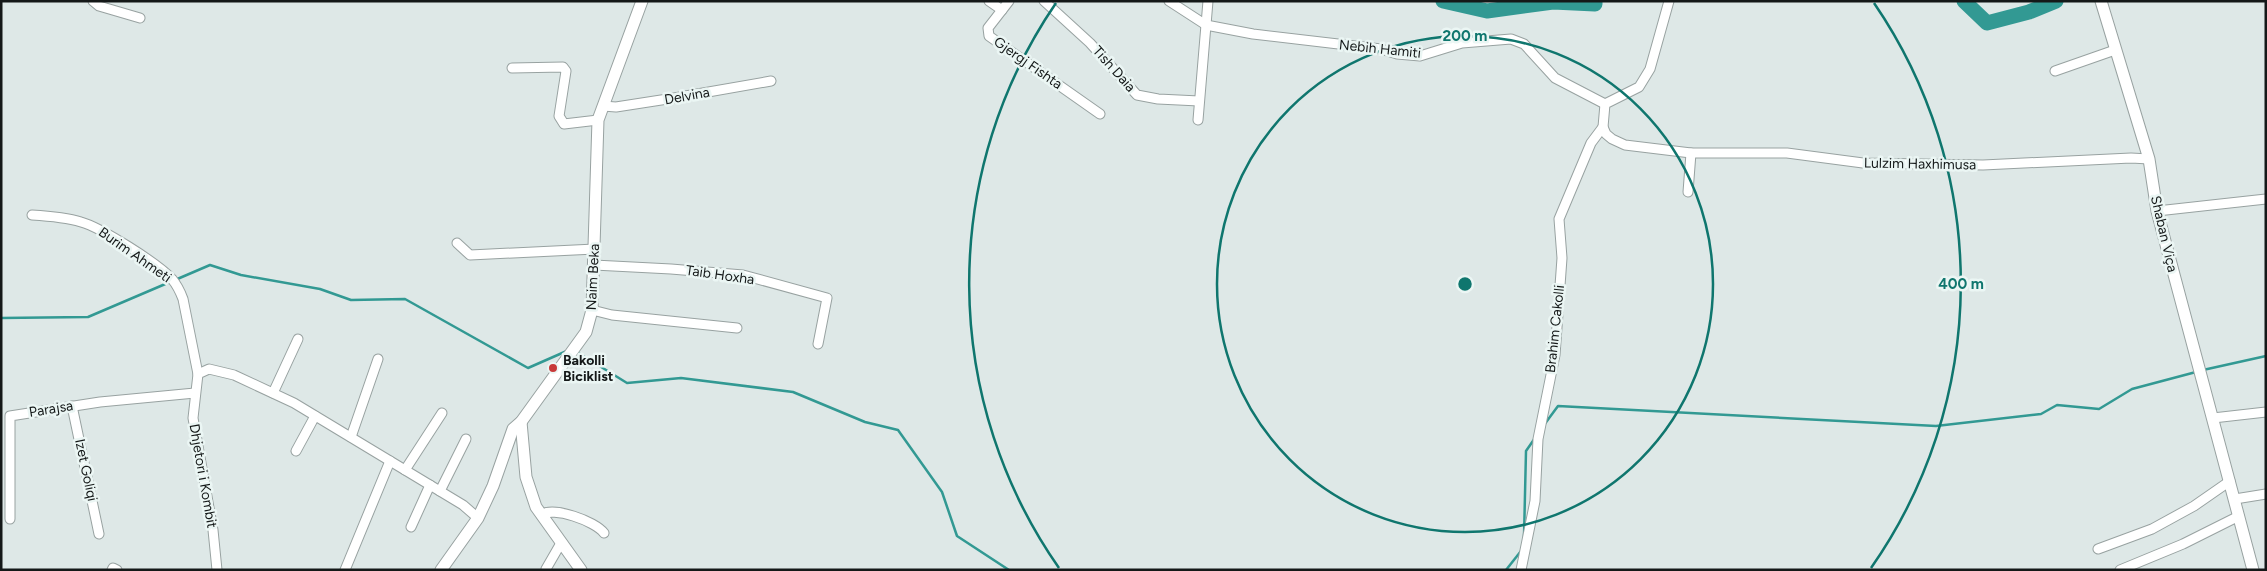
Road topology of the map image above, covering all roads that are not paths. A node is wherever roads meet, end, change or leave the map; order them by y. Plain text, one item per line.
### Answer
1 (93, 1) edge
2 (642, 1) edge
3 (989, 1) edge
4 (1009, 1) edge
5 (1044, 1) edge
6 (1169, 1) edge
7 (1208, 1) edge
8 (1669, 1) edge
9 (2101, 1) edge
10 (1002, 10) junction
11 (140, 18) dead end
12 (1206, 25) junction
13 (2115, 50) junction
14 (512, 68) dead end
15 (2055, 71) dead end
16 (771, 81) dead end
17 (1200, 101) junction
18 (1604, 104) junction
19 (603, 106) junction
20 (1100, 114) dead end
21 (598, 120) junction
22 (1198, 120) dead end
23 (1603, 127) junction
24 (1691, 153) junction
25 (2150, 159) junction
26 (1688, 192) dead end
27 (2266, 199) edge
28 (2157, 211) junction
29 (32, 214) dead end
30 (457, 243) dead end
31 (595, 249) junction
32 (594, 265) junction
33 (592, 310) junction
34 (737, 328) dead end
35 (298, 339) dead end
36 (818, 344) dead end
37 (378, 359) dead end
38 (198, 374) junction
39 (195, 393) junction
40 (273, 393) junction
41 (72, 406) junction
42 (2266, 412) edge
43 (442, 413) dead end
44 (315, 416) junction
45 (2213, 418) junction
46 (522, 422) junction
47 (351, 437) junction
48 (466, 439) dead end
49 (296, 451) dead end
50 (390, 461) junction
51 (405, 470) junction
52 (2230, 481) junction
53 (430, 485) junction
54 (440, 491) junction
55 (2266, 494) edge
56 (2235, 499) junction
57 (541, 515) junction
58 (2239, 516) junction
59 (478, 518) junction
60 (10, 520) dead end
61 (411, 527) dead end
62 (604, 533) dead end
63 (99, 534) dead end
64 (561, 543) junction
65 (2098, 549) dead end
66 (546, 569) edge
67 (112, 570) edge
68 (116, 570) edge
69 (217, 570) edge
70 (345, 570) edge
71 (441, 570) edge
72 (580, 570) edge
73 (1521, 570) edge
74 (2120, 570) edge
75 (2253, 570) edge

1 - 11 street
2 - 19 street, Naim Beka
3 - 10 street
4 - 10 street, Gjergj Fishta
5 - 17 street, Tish Daia
6 - 12 street, Nebih Hamiti
7 - 12 street
8 - 18 street
9 - 13 street, Shaban Viça
10 - 20 street, Gjergj Fishta
12 - 17 street
12 - 18 street, Nebih Hamiti
13 - 15 street
13 - 25 street, Shaban Viça
14 - 21 street
16 - 19 street, Delvina
17 - 22 street
18 - 23 street
19 - 21 street, Naim Beka
21 - 31 street, Naim Beka
23 - 24 street, Lulzim Haxhimusa
23 - 73 street, Brahim Cakolli
24 - 25 street, Lulzim Haxhimusa
24 - 26 street
25 - 28 street, Shaban Viça
27 - 28 street
28 - 45 street, Shaban Viça
29 - 38 street, Burim Ahmeti
30 - 31 street
31 - 32 street, Naim Beka
32 - 33 street, Naim Beka
32 - 36 street, Taib Hoxha
33 - 34 street
33 - 46 street, Naim Beka
35 - 40 street
37 - 47 street
38 - 39 street, Dhjetori i Kombit
38 - 40 street
39 - 41 street, Parajsa
39 - 69 street, Dhjetori i Kombit
40 - 44 street
41 - 60 street, Parajsa
41 - 63 street, Izet Goliqi
42 - 45 street
43 - 51 street
44 - 47 street
44 - 49 street
45 - 52 street, Shaban Viça
46 - 57 street
46 - 59 street, Naim Beka
47 - 50 street
48 - 54 street
50 - 51 street
50 - 70 street
51 - 53 street
52 - 56 street, Shaban Viça
52 - 65 street
53 - 54 street
53 - 61 street
54 - 59 street
55 - 56 street
56 - 58 street, Shaban Viça
57 - 62 street
57 - 64 street
58 - 74 street
58 - 75 street, Shaban Viça
59 - 71 street, Naim Beka
64 - 66 street
64 - 72 street
67 - 68 street

